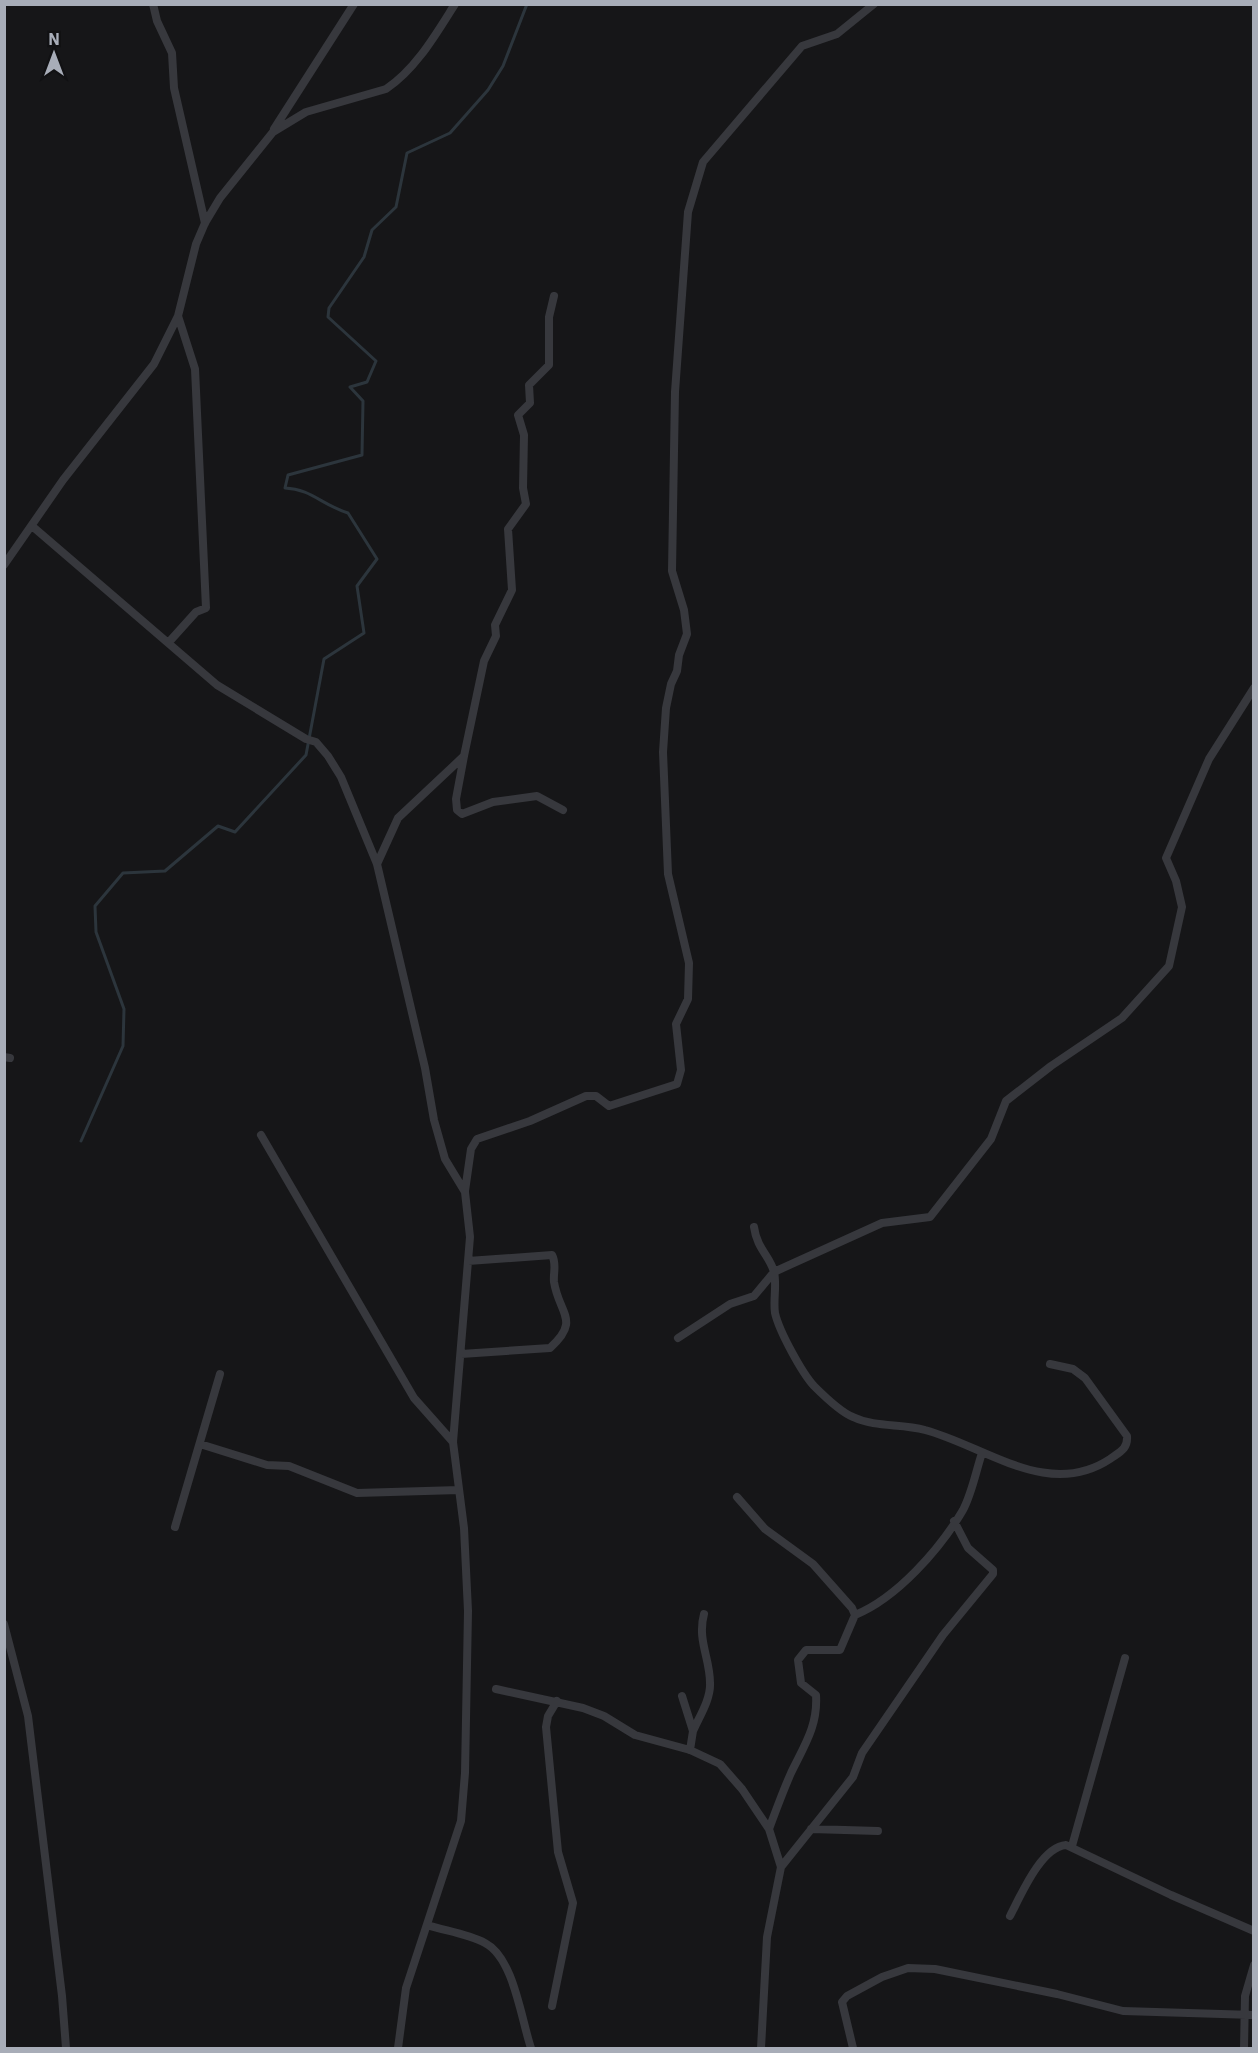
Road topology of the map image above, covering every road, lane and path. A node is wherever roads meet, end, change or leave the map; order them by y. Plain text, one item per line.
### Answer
1 (153, 4) edge
2 (354, 4) edge
3 (455, 4) edge
4 (874, 4) edge
5 (273, 132) junction
6 (205, 222) junction
7 (554, 296) dead end
8 (178, 316) junction
9 (32, 526) junction
10 (4, 565) edge
11 (169, 642) junction
12 (1254, 688) edge
13 (464, 756) junction
14 (563, 810) dead end
15 (377, 864) junction
16 (261, 1135) dead end
17 (465, 1192) junction
18 (754, 1227) dead end
19 (468, 1261) junction
20 (774, 1272) junction
21 (678, 1338) dead end
22 (461, 1354) junction
23 (1050, 1364) dead end
24 (220, 1374) dead end
25 (453, 1442) junction
26 (200, 1444) junction
27 (982, 1453) junction
28 (459, 1490) junction
29 (737, 1497) dead end
30 (954, 1521) junction
31 (175, 1527) dead end
32 (704, 1614) dead end
33 (855, 1615) junction
34 (4, 1624) edge
35 (1125, 1658) dead end
36 (496, 1689) dead end
37 (682, 1696) dead end
38 (557, 1701) junction
39 (693, 1731) junction
40 (690, 1750) junction
41 (769, 1829) junction
42 (811, 1829) junction
43 (878, 1832) dead end
44 (1072, 1846) junction
45 (781, 1867) junction
46 (1010, 1916) dead end
47 (427, 1924) junction
48 (1254, 1931) edge
49 (1254, 1965) edge
50 (552, 2006) dead end
51 (1250, 2015) edge
52 (66, 2049) edge
53 (398, 2049) edge
54 (531, 2049) edge
55 (761, 2049) edge
56 (853, 2049) edge
57 (1244, 2049) edge

1 - 6 street
2 - 5 street
3 - 5 street
4 - 17 street
5 - 6 street
6 - 8 street
7 - 13 street
8 - 9 street
8 - 11 street
9 - 10 street
9 - 11 street
11 - 15 street
12 - 20 street
13 - 14 street
13 - 15 street
15 - 17 street
16 - 25 street
17 - 19 street
18 - 20 street
19 - 22 street
19 - 22 street
20 - 21 street
20 - 27 street
22 - 25 street
23 - 27 street
24 - 26 street
25 - 28 street
26 - 28 street
26 - 31 street
27 - 30 street
28 - 47 street
29 - 33 street
30 - 33 street
30 - 42 street
32 - 39 street
33 - 41 street
34 - 52 street
35 - 44 street
36 - 38 street
37 - 39 street
38 - 40 street
38 - 50 street
39 - 40 street
40 - 41 street
41 - 45 street
42 - 43 street
42 - 45 street
44 - 46 street
44 - 48 street
45 - 55 street
47 - 53 street
47 - 54 street
49 - 51 street
51 - 56 street
51 - 57 street

